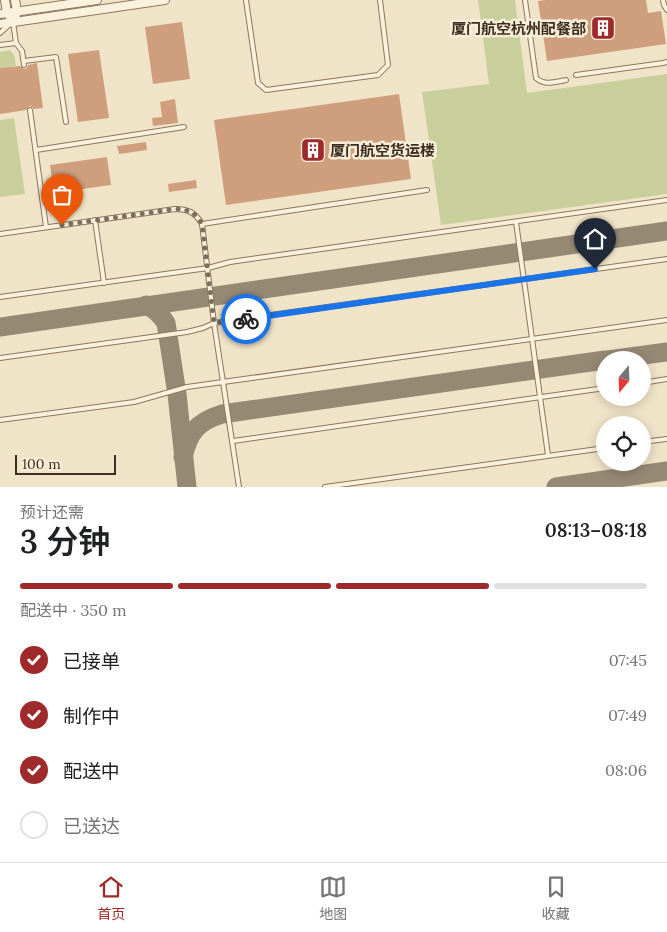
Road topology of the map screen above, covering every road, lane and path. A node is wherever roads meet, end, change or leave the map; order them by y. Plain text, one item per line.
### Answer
1 (5, 0) edge
2 (16, 0) edge
3 (97, 0) edge
4 (165, 0) edge
5 (246, 0) edge
6 (380, 0) edge
7 (525, 0) edge
8 (663, 0) edge
9 (667, 10) edge
10 (17, 12) junction
11 (2, 13) edge
12 (13, 22) junction
13 (0, 24) edge
14 (0, 32) edge
15 (16, 43) junction
16 (0, 45) edge
17 (667, 62) edge
18 (576, 75) dead end
19 (566, 80) dead end
20 (30, 110) dead end
21 (66, 122) dead end
22 (184, 127) dead end
23 (36, 150) junction
24 (427, 190) dead end
25 (667, 200) edge
26 (95, 220) junction
27 (516, 222) junction
28 (202, 224) junction
29 (46, 227) junction
30 (0, 234) edge
31 (667, 259) edge
32 (208, 268) junction
33 (523, 280) junction
34 (104, 283) junction
35 (0, 297) edge
36 (667, 320) edge
37 (214, 323) junction
38 (532, 338) junction
39 (0, 358) edge
40 (667, 379) edge
41 (224, 382) junction
42 (651, 382) edge
43 (596, 389) edge
44 (540, 397) junction
45 (0, 420) edge
46 (667, 439) edge
47 (233, 441) junction
48 (651, 441) edge
49 (596, 449) edge
50 (548, 455) junction
51 (240, 487) edge
52 (325, 487) edge

1 - 11 street
2 - 10 street
3 - 10 street
4 - 12 street
5 - 6 lane
7 - 19 lane
8 - 9 lane
10 - 11 street
10 - 12 street
11 - 12 street
12 - 13 street
12 - 14 lane
12 - 15 lane
15 - 16 lane
15 - 21 lane
17 - 18 lane
20 - 23 lane
22 - 23 lane
23 - 29 lane
24 - 28 lane
25 - 27 lane
26 - 28 lane
26 - 29 lane
26 - 34 lane
27 - 32 lane
27 - 33 lane
28 - 32 lane
29 - 30 lane
31 - 33 lane
32 - 34 lane
32 - 37 lane
33 - 37 lane
33 - 38 lane
34 - 35 lane
36 - 38 lane
37 - 39 lane
37 - 41 lane
38 - 41 lane
38 - 44 lane
40 - 42 lane
41 - 45 lane
41 - 47 lane
43 - 44 lane
44 - 47 lane
44 - 50 lane
46 - 48 lane
47 - 51 lane
49 - 50 lane
50 - 52 lane

